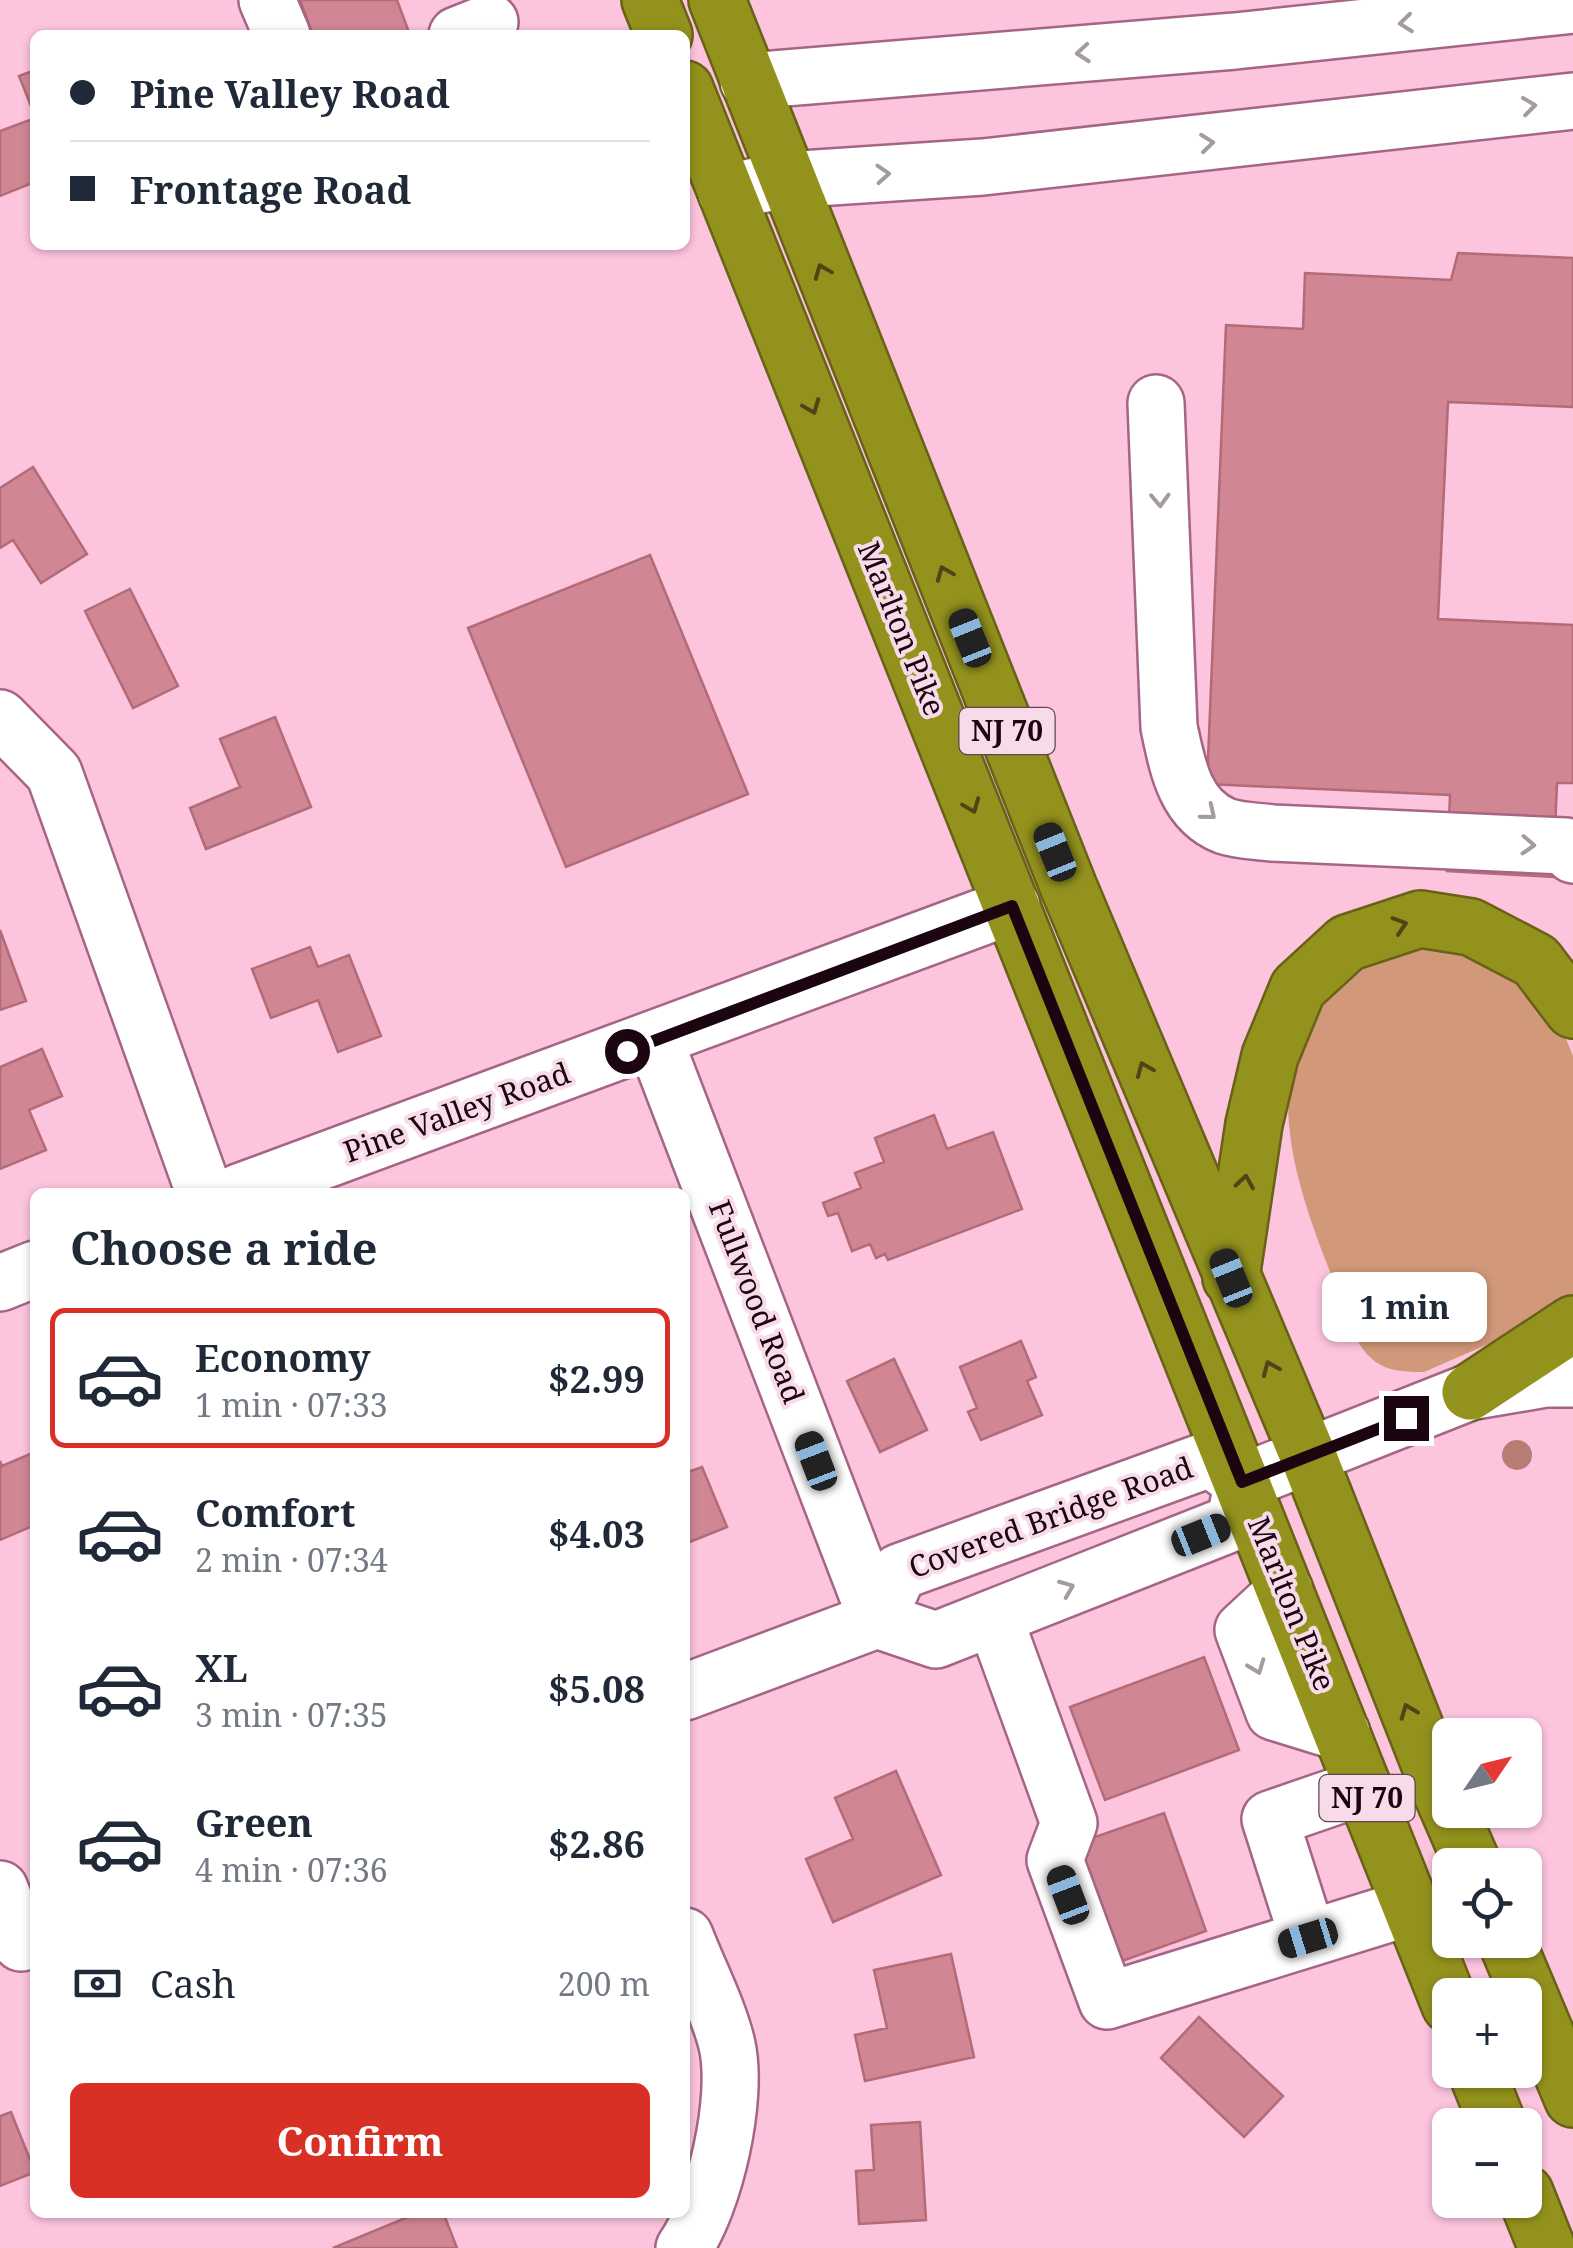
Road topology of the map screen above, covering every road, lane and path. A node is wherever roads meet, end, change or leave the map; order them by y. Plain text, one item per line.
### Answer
1 (268, 0) edge
2 (650, 0) edge
3 (717, 0) edge
4 (1573, 5) edge
5 (280, 30) edge
6 (662, 30) edge
7 (748, 82) junction
8 (1573, 101) edge
9 (690, 102) edge
10 (786, 180) junction
11 (726, 192) junction
12 (1156, 403) dead end
13 (0, 718) edge
14 (1573, 855) edge
15 (1012, 906) junction
16 (1573, 1010) edge
17 (655, 1041) junction
18 (203, 1188) edge
19 (250, 1188) edge
20 (30, 1271) edge
21 (1231, 1278) junction
22 (0, 1282) edge
23 (1573, 1324) edge
24 (1573, 1380) edge
25 (1470, 1392) junction
26 (1309, 1458) junction
27 (1242, 1482) junction
28 (994, 1617) junction
29 (877, 1620) junction
30 (690, 1690) edge
31 (1363, 1787) junction
32 (1466, 1848) edge
33 (0, 1889) edge
34 (1411, 1907) junction
35 (1308, 1938) junction
36 (19, 1944) edge
37 (690, 1949) edge
38 (1513, 1958) edge
39 (1514, 1958) edge
40 (1439, 1978) edge
41 (1573, 2054) edge
42 (1573, 2099) edge
43 (1528, 2218) edge
44 (1533, 2218) edge
45 (684, 2248) edge
46 (1534, 2248) edge
47 (1547, 2248) edge

1 - 5 street
2 - 6 highway
3 - 7 highway, Marlton Pike / NJ 70
4 -> 7 street
7 - 10 highway, Marlton Pike / NJ 70
10 -> 8 street
9 - 11 highway, Marlton Pike / NJ 70
10 - 11 street
21 -> 10 highway, Marlton Pike / NJ 70
11 -> 15 highway, Marlton Pike / NJ 70
12 -> 14 street
13 - 18 street
15 - 17 street, Pine Valley Road
15 - 27 highway, Marlton Pike / NJ 70
21 -> 16 highway
17 - 19 street, Pine Valley Road
17 - 29 street, Fullwood Road
20 - 22 street
26 -> 21 highway, Marlton Pike / NJ 70
23 - 25 highway
24 - 25 street
25 - 26 street
26 - 27 street
32 -> 26 highway, Marlton Pike / NJ 70
28 -> 27 street, Covered Bridge Road
27 - 29 street, Covered Bridge Road
27 -> 31 highway, Marlton Pike / NJ 70
28 - 29 street, Covered Bridge Road
28 - 35 street
29 - 30 street
31 - 34 highway, Marlton Pike / NJ 70
31 - 35 street
33 - 36 street
34 - 35 street
34 - 40 highway, Marlton Pike / NJ 70
37 - 45 street
38 - 42 highway
39 - 41 highway
43 - 46 highway
44 - 47 highway

